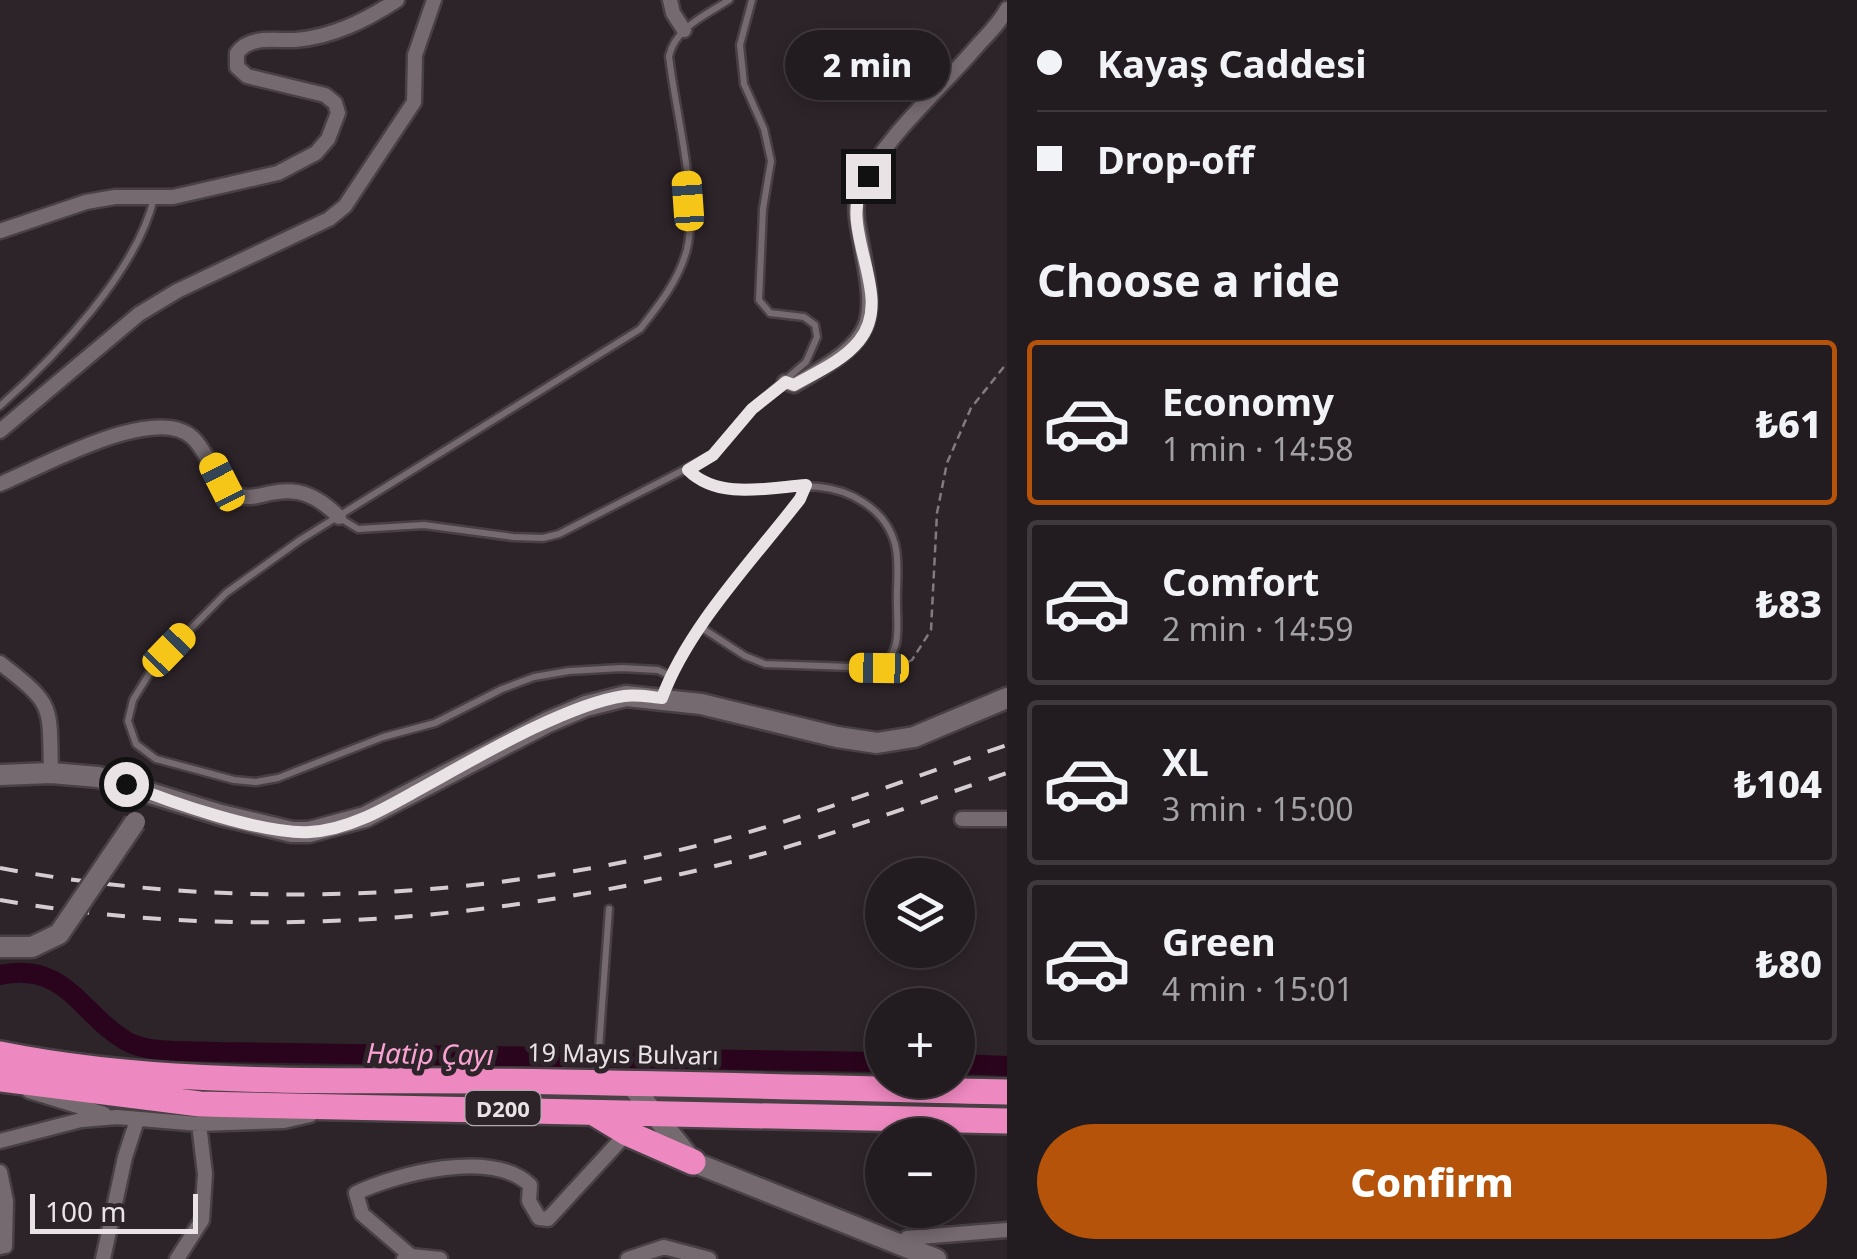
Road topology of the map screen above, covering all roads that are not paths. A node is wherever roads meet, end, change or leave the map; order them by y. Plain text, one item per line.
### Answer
1 (397, 0) edge
2 (434, 0) edge
3 (670, 0) edge
4 (729, 0) edge
5 (752, 0) edge
6 (1007, 10) edge
7 (684, 30) junction
8 (154, 198) junction
9 (0, 231) edge
10 (786, 382) junction
11 (0, 406) edge
12 (0, 431) edge
13 (688, 470) junction
14 (0, 484) edge
15 (806, 485) junction
16 (339, 518) junction
17 (702, 628) junction
18 (0, 664) edge
19 (671, 676) junction
20 (662, 698) junction
21 (1007, 698) edge
22 (51, 773) junction
23 (0, 775) edge
24 (158, 798) junction
25 (962, 819) dead end
26 (1007, 819) edge
27 (609, 908) dead end
28 (0, 947) edge
29 (0, 1054) edge
30 (597, 1075) junction
31 (0, 1080) edge
32 (629, 1082) junction
33 (1007, 1092) edge
34 (59, 1102) junction
35 (352, 1105) junction
36 (590, 1110) junction
37 (654, 1113) junction
38 (706, 1114) junction
39 (117, 1117) junction
40 (137, 1120) junction
41 (1007, 1121) edge
42 (199, 1124) junction
43 (50, 1128) junction
44 (627, 1132) junction
45 (0, 1141) edge
46 (693, 1162) junction
47 (0, 1172) edge
48 (1007, 1230) edge
49 (900, 1246) junction
50 (0, 1247) edge
51 (407, 1258) edge
52 (103, 1259) edge
53 (177, 1259) edge
54 (440, 1259) edge
55 (628, 1259) edge
56 (709, 1259) edge
57 (936, 1259) edge

1 - 8 street
2 - 12 street
3 - 7 street
4 - 7 lane
5 - 10 lane
6 - 10 street
7 - 16 lane
8 - 9 street
8 - 11 lane
10 - 13 lane
13 - 15 lane
13 - 16 lane
14 - 16 street
15 - 17 lane
15 - 17 lane
16 - 19 lane
17 - 19 lane
18 - 22 street
19 - 20 lane
20 - 21 street
20 - 24 street
22 - 23 street
22 - 24 street
24 - 28 street, bridge
25 - 26 street
27 - 30 lane
29 - 30 highway, 19 Mayıs Bulvarı / D200
30 - 32 highway, 19 Mayıs Bulvarı / D200
31 - 34 street
31 - 35 highway, D200
32 - 33 highway, 19 Mayıs Bulvarı / D200
32 - 37 street
34 - 39 street
34 - 43 street
35 - 36 highway, D200
35 - 42 street
36 - 37 highway, D200
36 - 44 highway
37 - 38 highway, D200
37 - 46 street
38 - 41 highway, D200
38 - 46 street
39 - 40 street
39 - 43 street
40 - 42 street
40 - 52 street
42 - 53 street
43 - 45 street
44 - 46 highway
44 - 51 street
46 - 49 street
47 - 50 street
48 - 49 street
49 - 57 street
51 - 54 street
55 - 56 street

